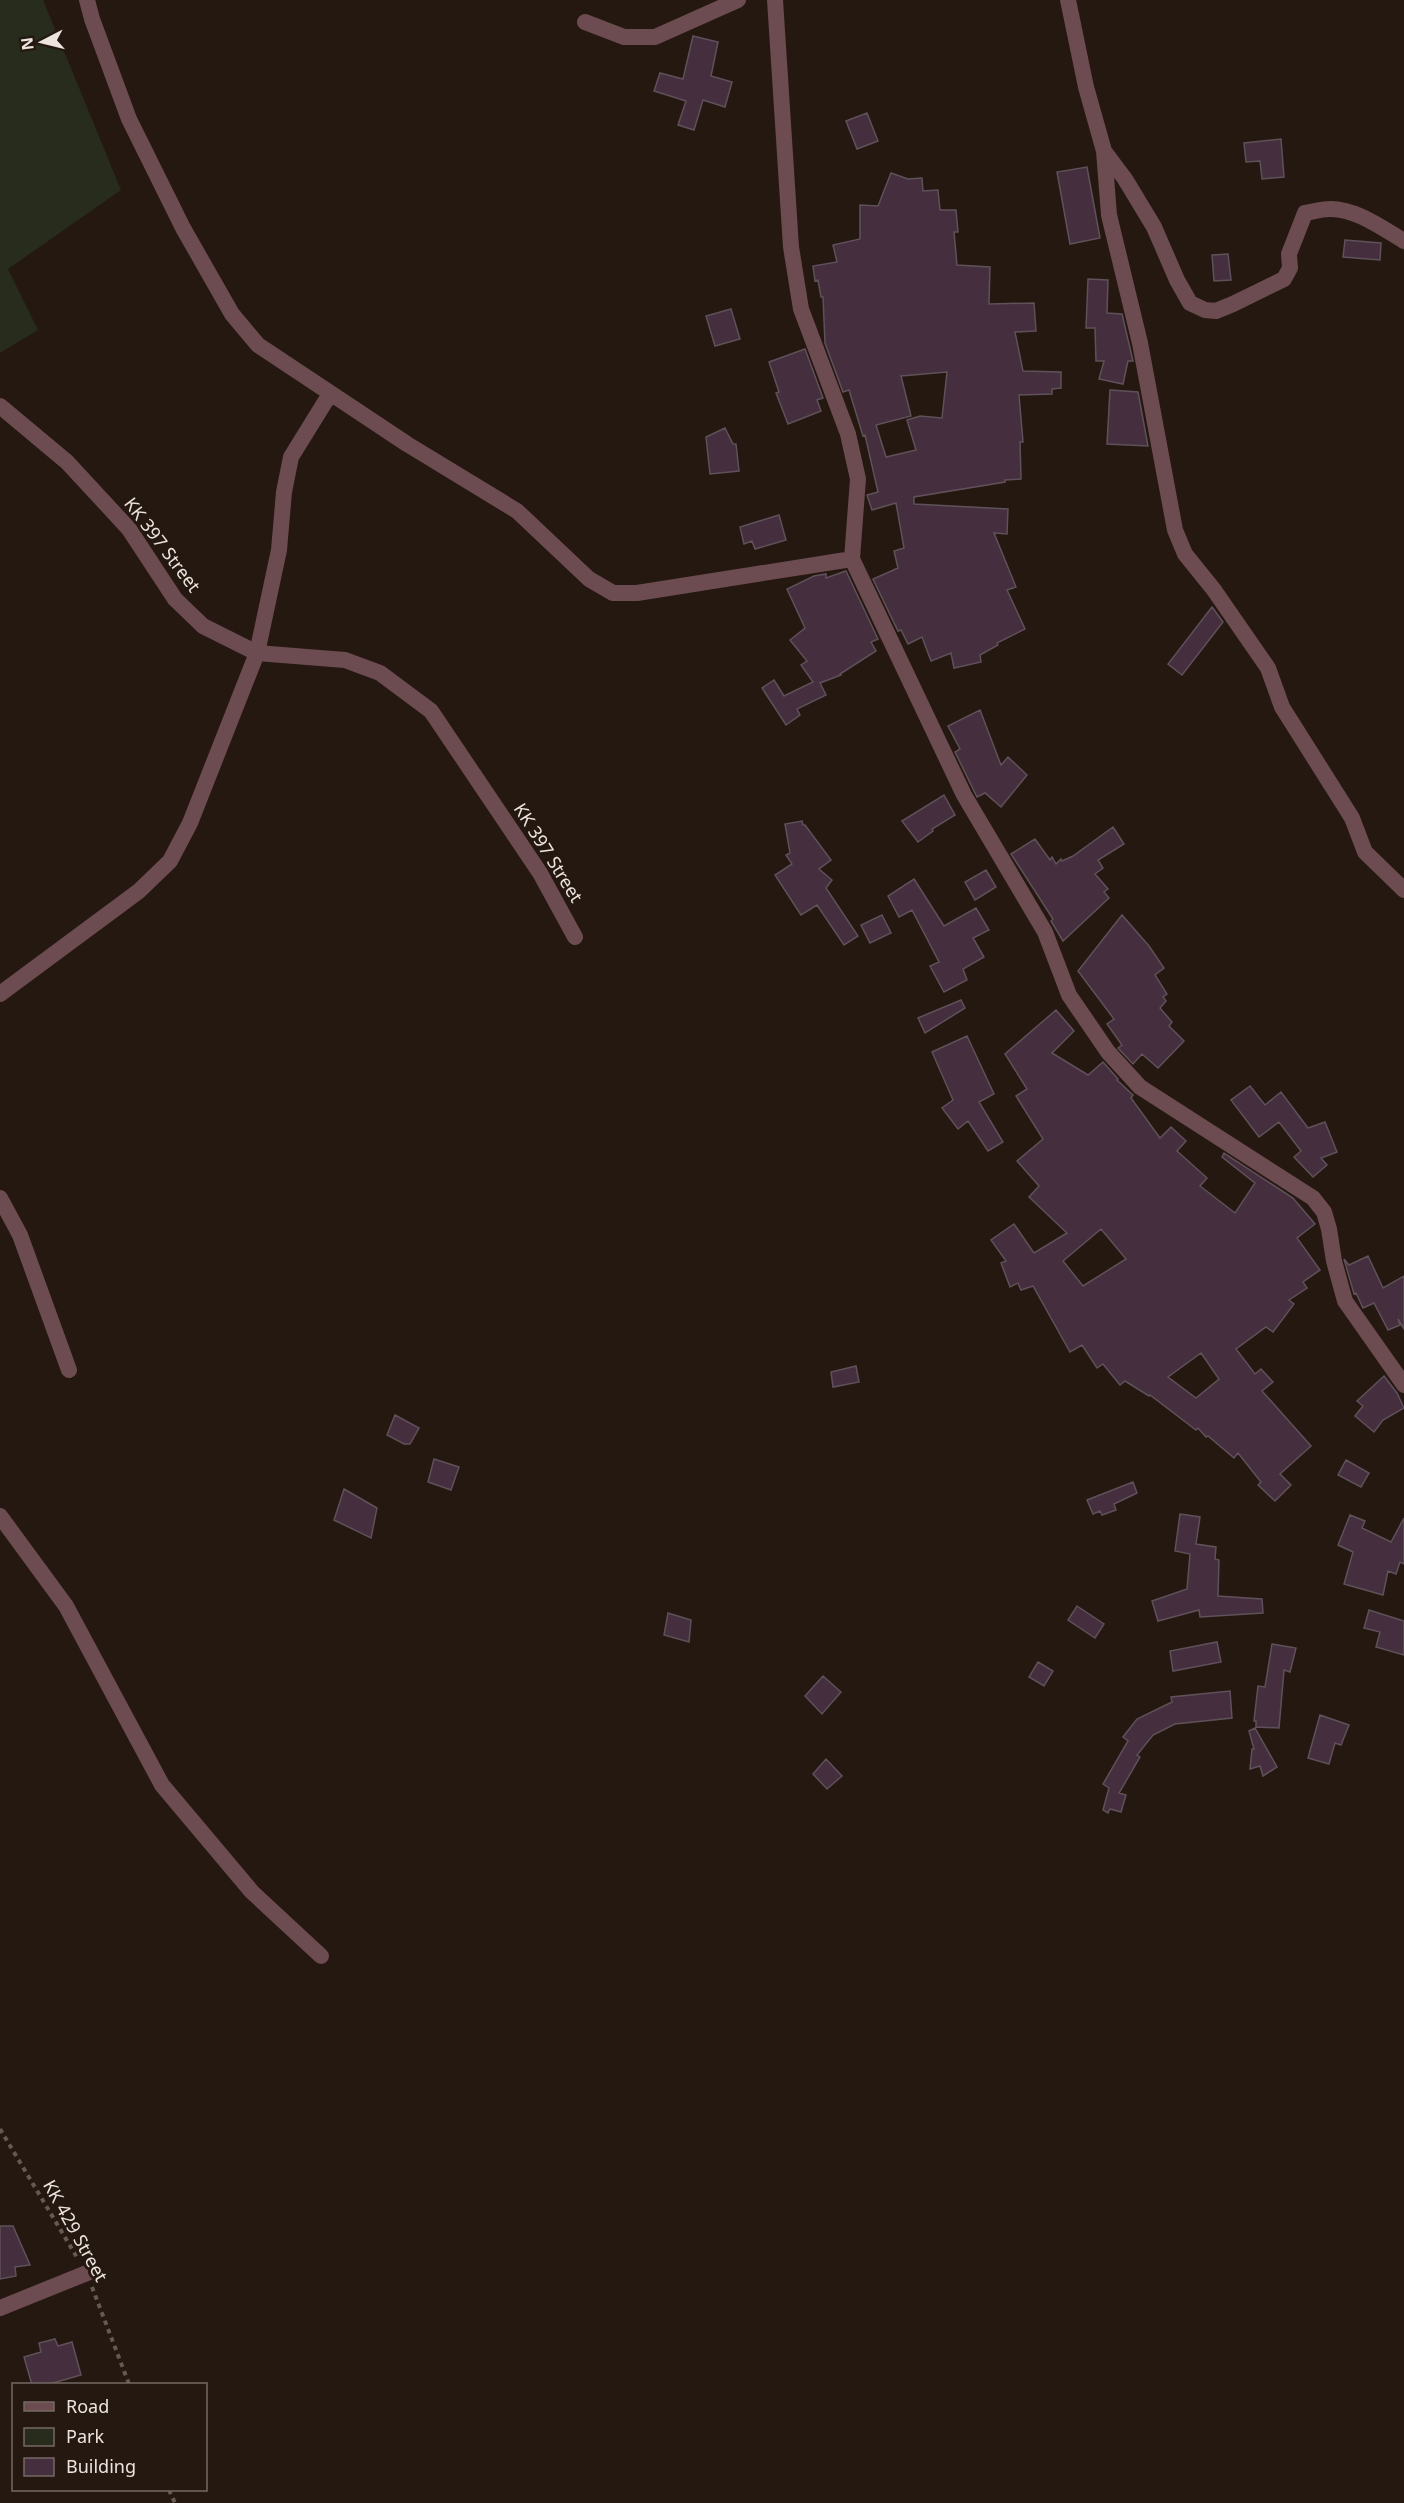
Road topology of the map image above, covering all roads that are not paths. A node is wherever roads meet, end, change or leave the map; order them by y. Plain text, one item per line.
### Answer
1 (87, 0) edge
2 (738, 0) edge
3 (774, 0) edge
4 (1068, 0) edge
5 (585, 22) dead end
6 (1104, 151) junction
7 (1404, 241) edge
8 (330, 394) junction
9 (0, 406) edge
10 (852, 559) junction
11 (256, 653) junction
12 (1404, 890) edge
13 (575, 937) dead end
14 (0, 994) edge
15 (0, 1198) edge
16 (69, 1370) dead end
17 (1404, 1384) edge
18 (0, 1516) edge
19 (321, 1956) dead end
20 (87, 2273) road end
21 (0, 2307) edge

1 - 8 street
2 - 5 street
3 - 10 street
4 - 6 street
6 - 7 street
6 - 12 street
8 - 10 street
8 - 11 street
9 - 11 street, KK 397 Street
10 - 17 street
11 - 13 street, KK 397 Street
11 - 14 street
15 - 16 street
18 - 19 street
20 - 21 street

